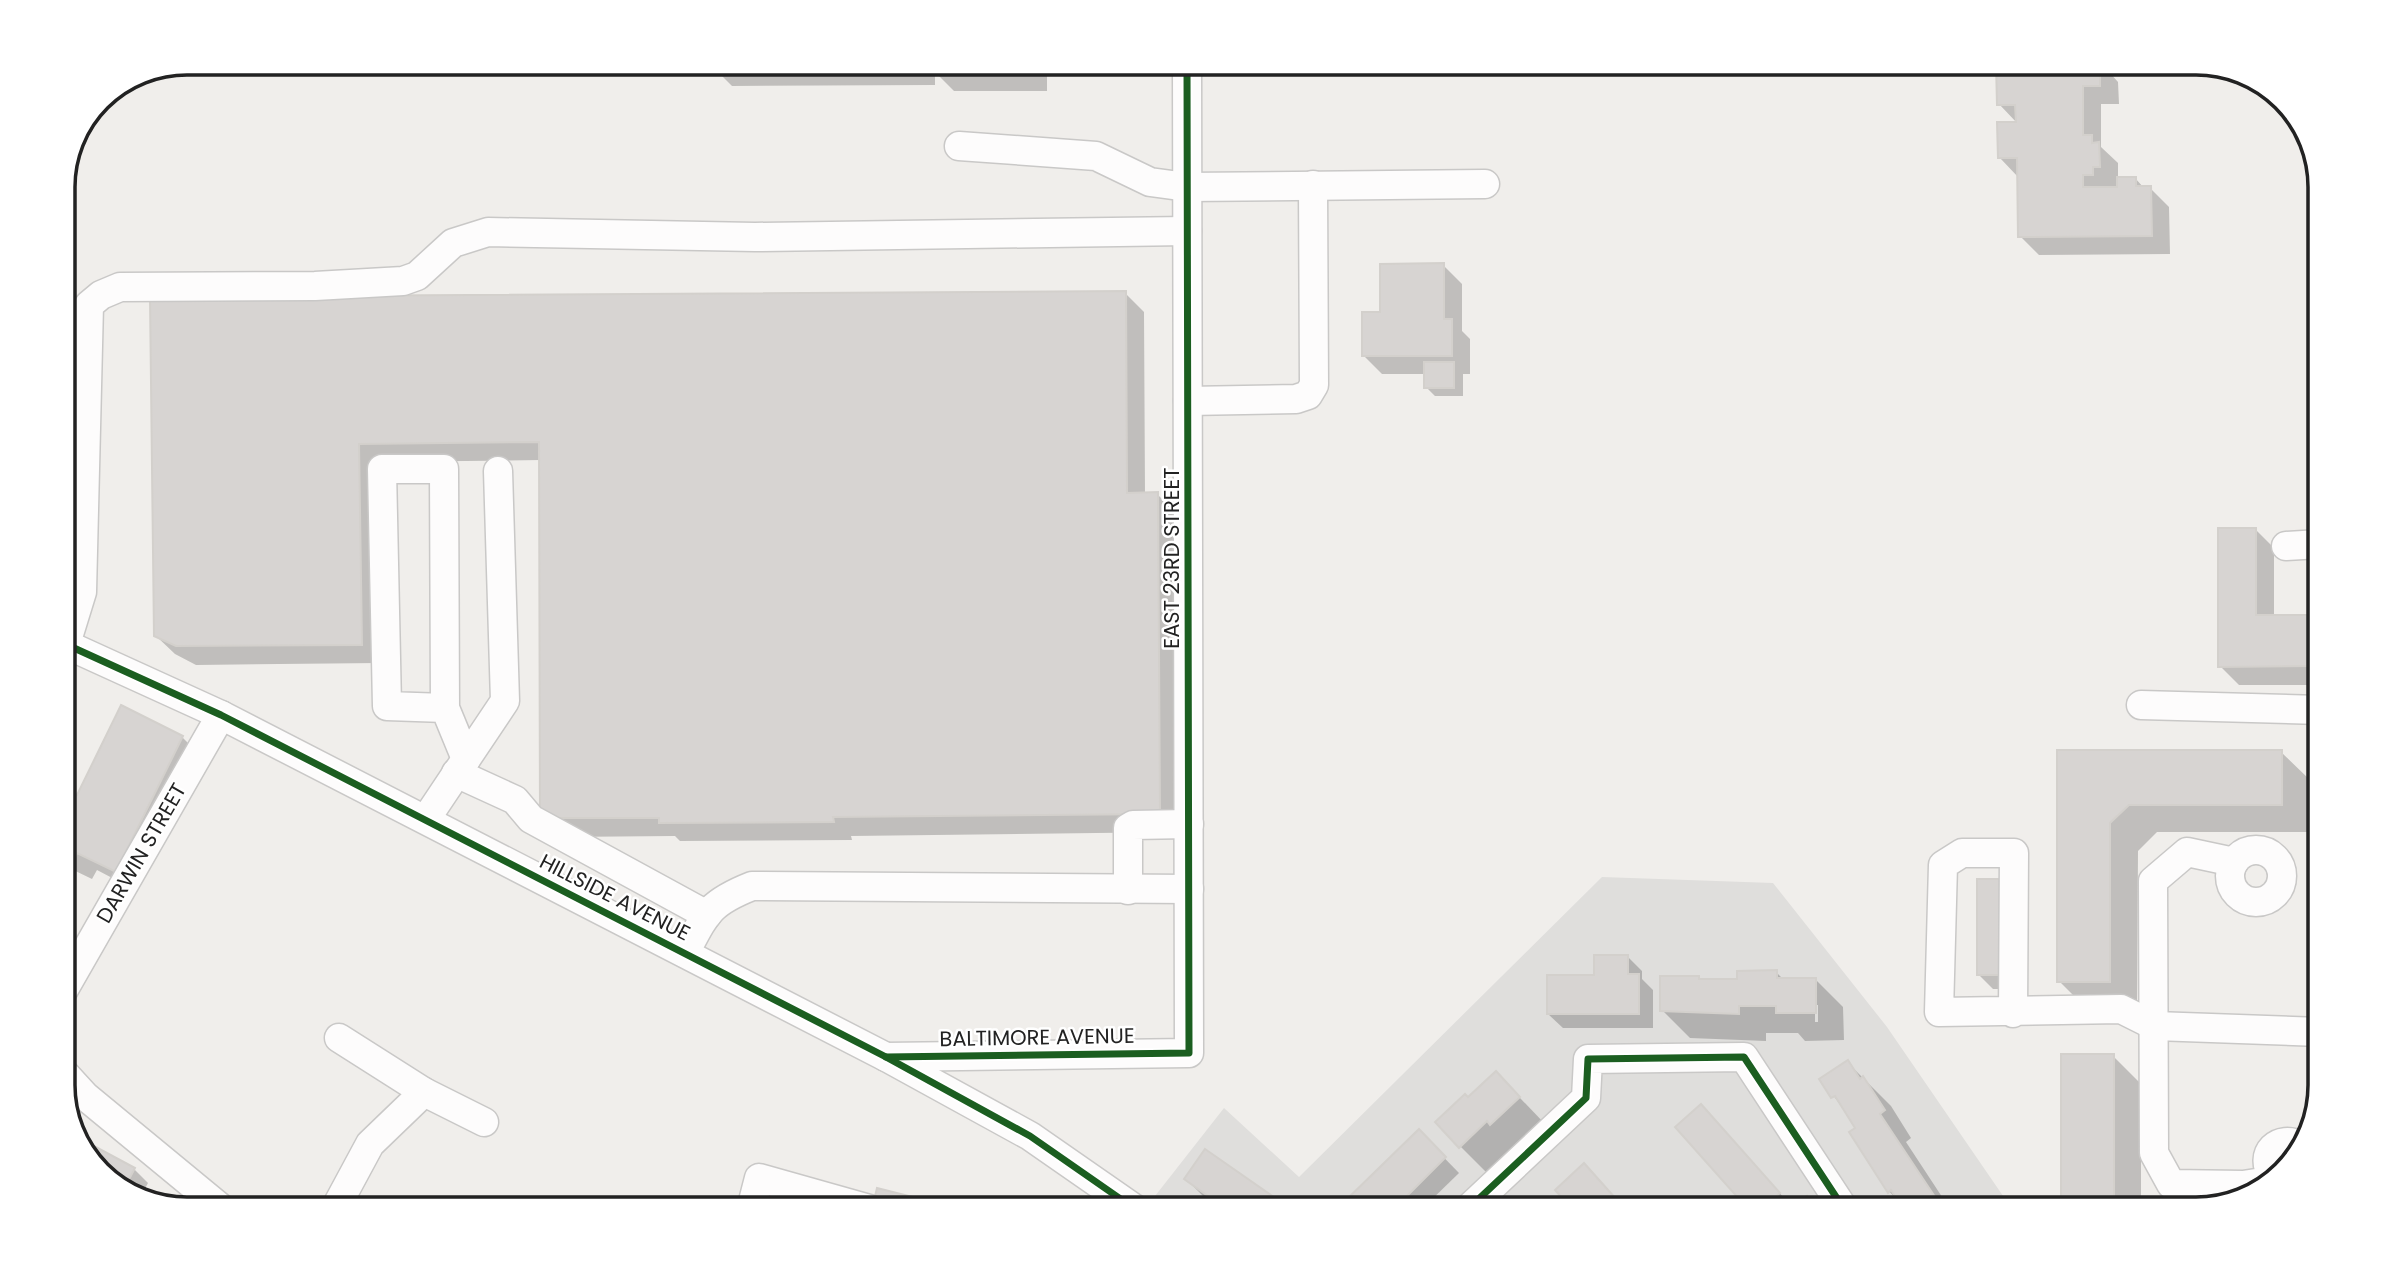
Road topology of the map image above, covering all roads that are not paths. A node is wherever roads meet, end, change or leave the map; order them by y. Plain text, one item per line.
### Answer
1 (1187, 75) edge
2 (959, 146) dead end
3 (1485, 184) dead end
4 (1312, 185) junction
5 (1187, 187) junction
6 (1187, 232) junction
7 (1188, 401) junction
8 (498, 471) dead end
9 (2308, 545) edge
10 (2286, 546) dead end
11 (75, 613) edge
12 (75, 648) edge
13 (2141, 705) dead end
14 (445, 708) junction
15 (2308, 710) edge
16 (220, 715) junction
17 (461, 766) junction
18 (425, 819) junction
19 (1189, 824) junction
20 (2234, 862) dead end
21 (1189, 889) junction
22 (1128, 890) junction
23 (707, 915) junction
24 (685, 953) junction
25 (75, 970) edge
26 (2013, 1013) junction
27 (2155, 1026) junction
28 (2308, 1032) edge
29 (339, 1038) dead end
30 (1189, 1053) joint
31 (886, 1057) junction
32 (75, 1086) edge
33 (424, 1092) junction
34 (484, 1122) dead end
35 (2292, 1141) edge
36 (2270, 1169) edge
37 (2247, 1184) edge
38 (202, 1197) edge
39 (341, 1197) edge
40 (754, 1197) edge
41 (826, 1197) edge
42 (1118, 1197) edge
43 (1481, 1197) edge
44 (1836, 1197) edge

1 - 5 street, EAST 23RD STREET
2 - 5 street
3 - 4 street
4 - 5 street
4 - 7 street
5 - 6 street, EAST 23RD STREET
6 - 7 street, EAST 23RD STREET
6 - 11 street
7 - 19 street, EAST 23RD STREET
8 - 17 street
9 - 10 street
12 - 16 street, HILLSIDE AVENUE
13 - 15 street
14 - 14 street
14 - 17 street
16 - 18 street, HILLSIDE AVENUE
16 - 25 street, DARWIN STREET
17 - 18 street
17 - 23 street
18 - 24 street, HILLSIDE AVENUE
19 - 21 street, EAST 23RD STREET
19 - 22 street
20 - 27 street
21 - 22 street
21 - 30 street, EAST 23RD STREET
22 - 23 street
23 - 24 street
24 - 31 street, HILLSIDE AVENUE
26 - 26 street
26 - 27 street
27 - 28 street
27 - 37 street
29 - 33 street
30 - 31 street, BALTIMORE AVENUE
31 - 42 street, HILLSIDE AVENUE
32 - 38 street
33 - 34 street
33 - 39 street
35 - 36 street
40 - 41 street
43 - 44 street

